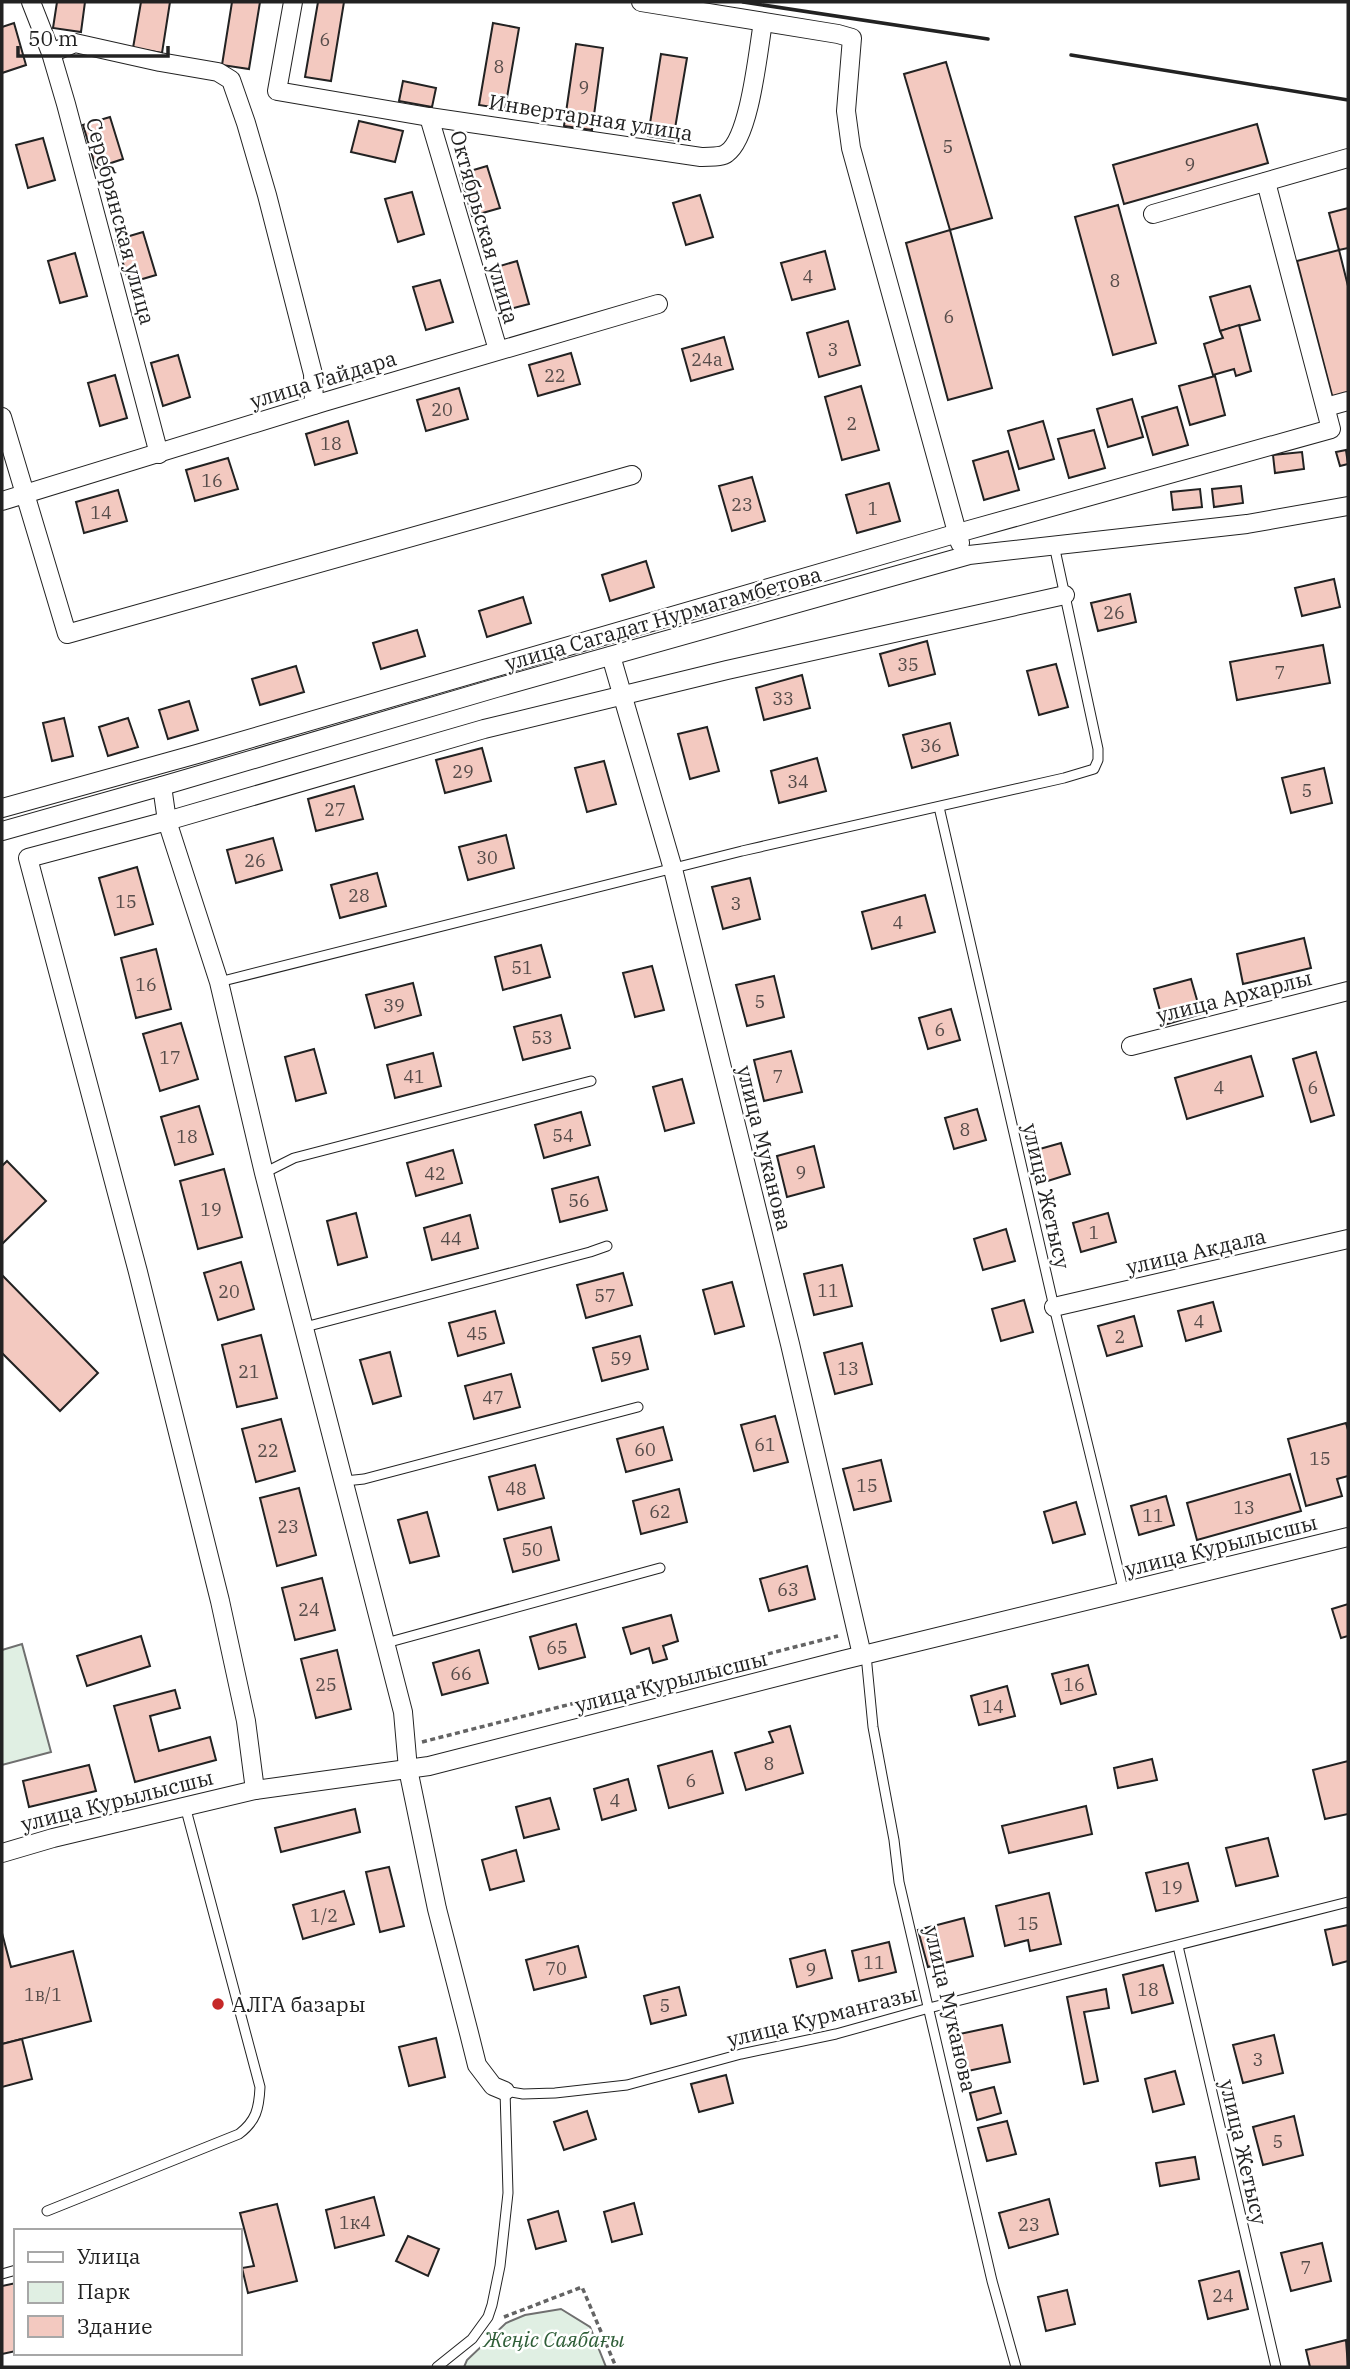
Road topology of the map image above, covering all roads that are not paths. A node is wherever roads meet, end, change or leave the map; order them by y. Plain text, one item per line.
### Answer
1 (31, 2) edge
2 (293, 2) edge
3 (640, 2) edge
4 (763, 22) junction
5 (51, 53) junction
6 (429, 117) junction
7 (1348, 158) edge
8 (1266, 182) junction
9 (1153, 214) dead end
10 (658, 304) dead end
11 (498, 350) junction
12 (1348, 401) edge
13 (314, 405) junction
14 (1326, 407) junction
15 (2, 418) edge
16 (159, 454) junction
17 (632, 475) dead end
18 (25, 493) junction
19 (2, 501) edge
20 (1348, 506) edge
21 (957, 533) junction
22 (1054, 545) junction
23 (964, 556) junction
24 (1065, 595) junction
25 (611, 656) junction
26 (622, 696) junction
27 (162, 786) junction
28 (939, 807) junction
29 (2, 808) edge
30 (167, 821) junction
31 (2, 831) edge
32 (673, 869) junction
33 (219, 982) junction
34 (1348, 991) edge
35 (1131, 1046) dead end
36 (591, 1081) dead end
37 (264, 1173) junction
38 (1348, 1239) edge
39 (607, 1246) dead end
40 (1054, 1307) junction
41 (304, 1327) junction
42 (638, 1407) dead end
43 (345, 1481) junction
44 (1348, 1537) edge
45 (660, 1568) dead end
46 (1124, 1593) junction
47 (386, 1643) junction
48 (864, 1655) junction
49 (408, 1769) junction
50 (255, 1790) junction
51 (185, 1806) junction
52 (2, 1853) edge
53 (1348, 1902) edge
54 (1178, 1946) junction
55 (929, 2008) junction
56 (505, 2091) junction
57 (47, 2211) dead end
58 (438, 2367) edge
59 (1016, 2367) edge
60 (1276, 2367) edge

1 - 5 street, Серебрянская улица
2 - 6 street, Инвертарная улица
3 - 4 street
4 - 6 street, Инвертарная улица
4 - 21 street
5 - 13 street
5 - 16 street, Серебрянская улица
6 - 11 street, Октябрьская улица
7 - 8 street
8 - 9 street
8 - 14 street
10 - 11 street, улица Гайдара
11 - 13 street, улица Гайдара
12 - 14 street
13 - 16 street, улица Гайдара
14 - 21 street
15 - 18 street
16 - 18 street, улица Гайдара
17 - 18 street
18 - 19 street, улица Гайдара
20 - 22 street, улица Сагадат Нурмагамбетова
21 - 23 street
21 - 29 street
22 - 23 street, улица Сагадат Нурмагамбетова
22 - 24 lane
23 - 25 street, улица Сагадат Нурмагамбетова
24 - 26 street
24 - 28 lane
25 - 26 street, улица Муканова
25 - 27 street, улица Сагадат Нурмагамбетова
26 - 30 street
26 - 32 street, улица Муканова
27 - 30 street
27 - 31 street, улица Сагадат Нурмагамбетова
28 - 32 lane
28 - 40 lane, улица Жетысу
30 - 33 street
30 - 50 street
32 - 33 lane
32 - 48 street, улица Муканова
33 - 37 street
34 - 35 street, улица Архарлы
36 - 37 lane
37 - 41 street
38 - 40 street, улица Акдала
39 - 41 lane
40 - 46 lane, улица Жетысу
41 - 43 street
42 - 43 lane
43 - 47 street
44 - 46 street, улица Курылысшы
45 - 47 lane
46 - 48 street, улица Курылысшы
47 - 49 street
48 - 49 street, улица Курылысшы
48 - 55 lane, улица Муканова
49 - 50 street, улица Курылысшы
49 - 56 street
50 - 51 street, улица Курылысшы
51 - 52 street, улица Курылысшы
51 - 57 lane
53 - 54 lane, улица Курмангазы
54 - 55 lane, улица Курмангазы
54 - 60 lane, улица Жетысу
55 - 56 lane, улица Курмангазы
55 - 59 lane, улица Муканова
56 - 58 lane

